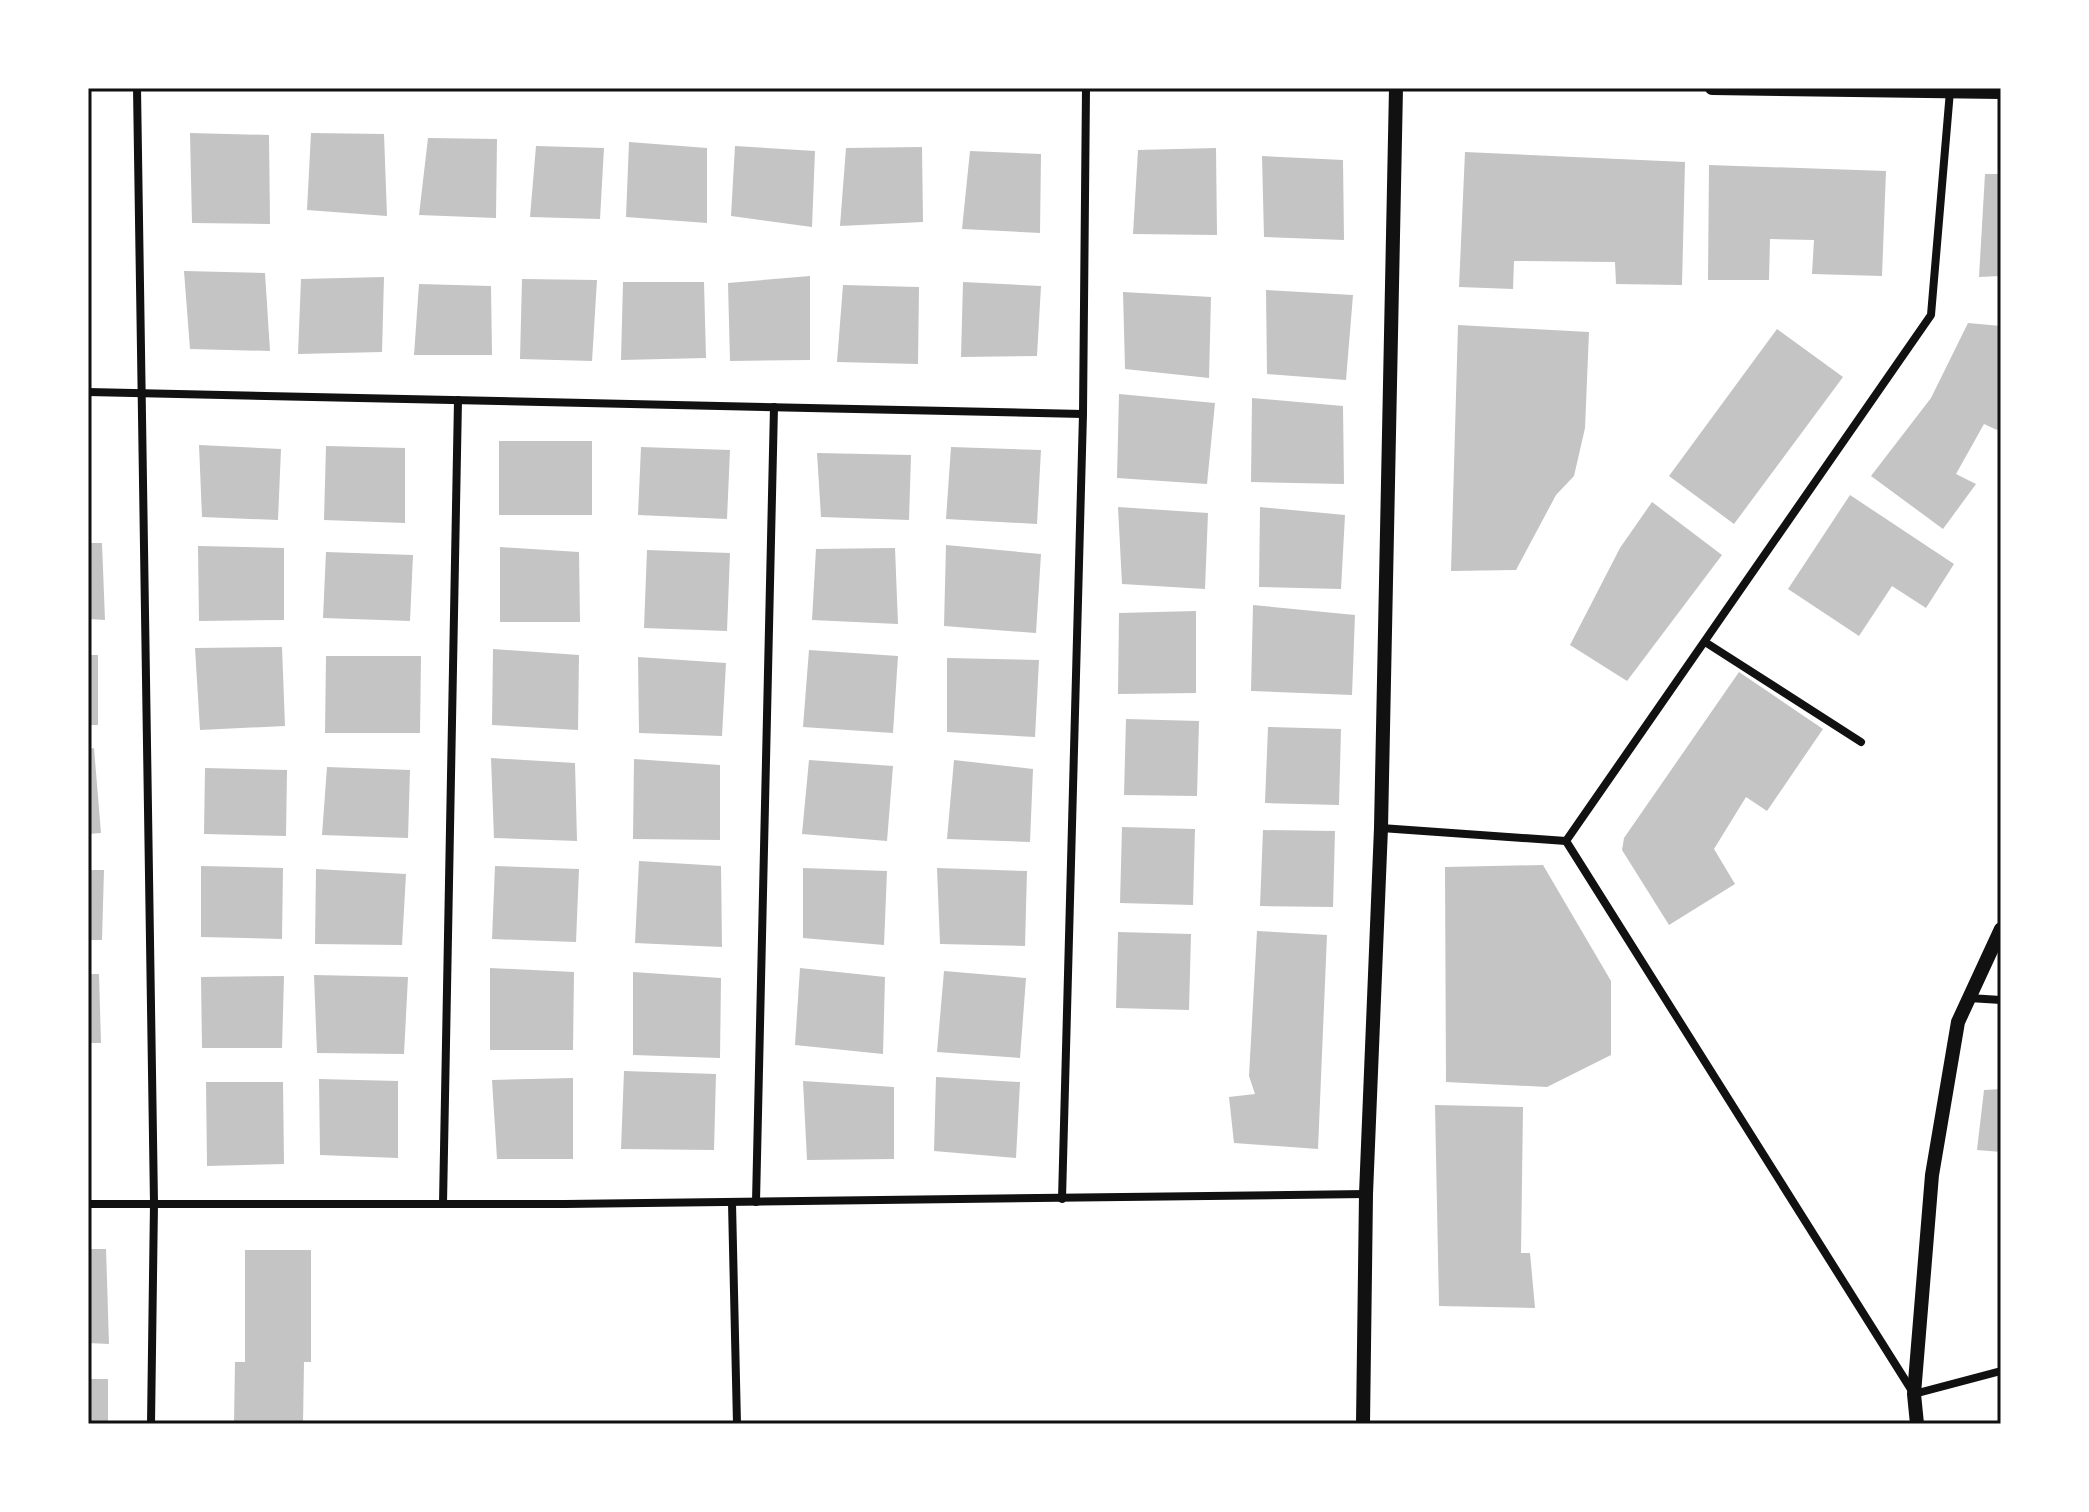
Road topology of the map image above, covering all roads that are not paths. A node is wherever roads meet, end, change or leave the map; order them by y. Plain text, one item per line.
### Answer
1 (137, 88) edge
2 (1086, 88) edge
3 (1396, 88) edge
4 (1712, 88) edge
5 (1829, 89) edge
6 (1950, 91) junction
7 (2001, 92) edge
8 (88, 392) edge
9 (142, 394) junction
10 (458, 400) junction
11 (774, 407) junction
12 (1083, 414) junction
13 (1705, 642) junction
14 (1861, 742) dead end
15 (1381, 828) junction
16 (1566, 841) junction
17 (2001, 929) edge
18 (1969, 998) junction
19 (2001, 1000) edge
20 (1366, 1194) junction
21 (1062, 1199) junction
22 (756, 1202) junction
23 (154, 1203) junction
24 (732, 1203) junction
25 (88, 1204) edge
26 (443, 1204) junction
27 (2001, 1371) edge
28 (1914, 1394) junction
29 (151, 1424) edge
30 (737, 1424) edge
31 (1363, 1424) edge
32 (1917, 1424) edge

1 - 9 street
2 - 12 street
3 - 15 street
4 - 5 street
5 - 6 street
6 - 7 street
6 - 13 street
8 - 9 street
9 - 10 street
9 - 23 street
10 - 11 street
10 - 26 street
11 - 12 street
11 - 22 street
12 - 21 street
13 - 14 street
13 - 16 street
15 - 16 street
15 - 20 street
16 - 28 street
17 - 18 street
18 - 19 street
18 - 28 street
20 - 21 street
20 - 31 street
21 - 22 street
22 - 24 street
23 - 25 street
23 - 26 street
23 - 29 street
24 - 26 street
24 - 30 street
27 - 28 street
28 - 32 street

